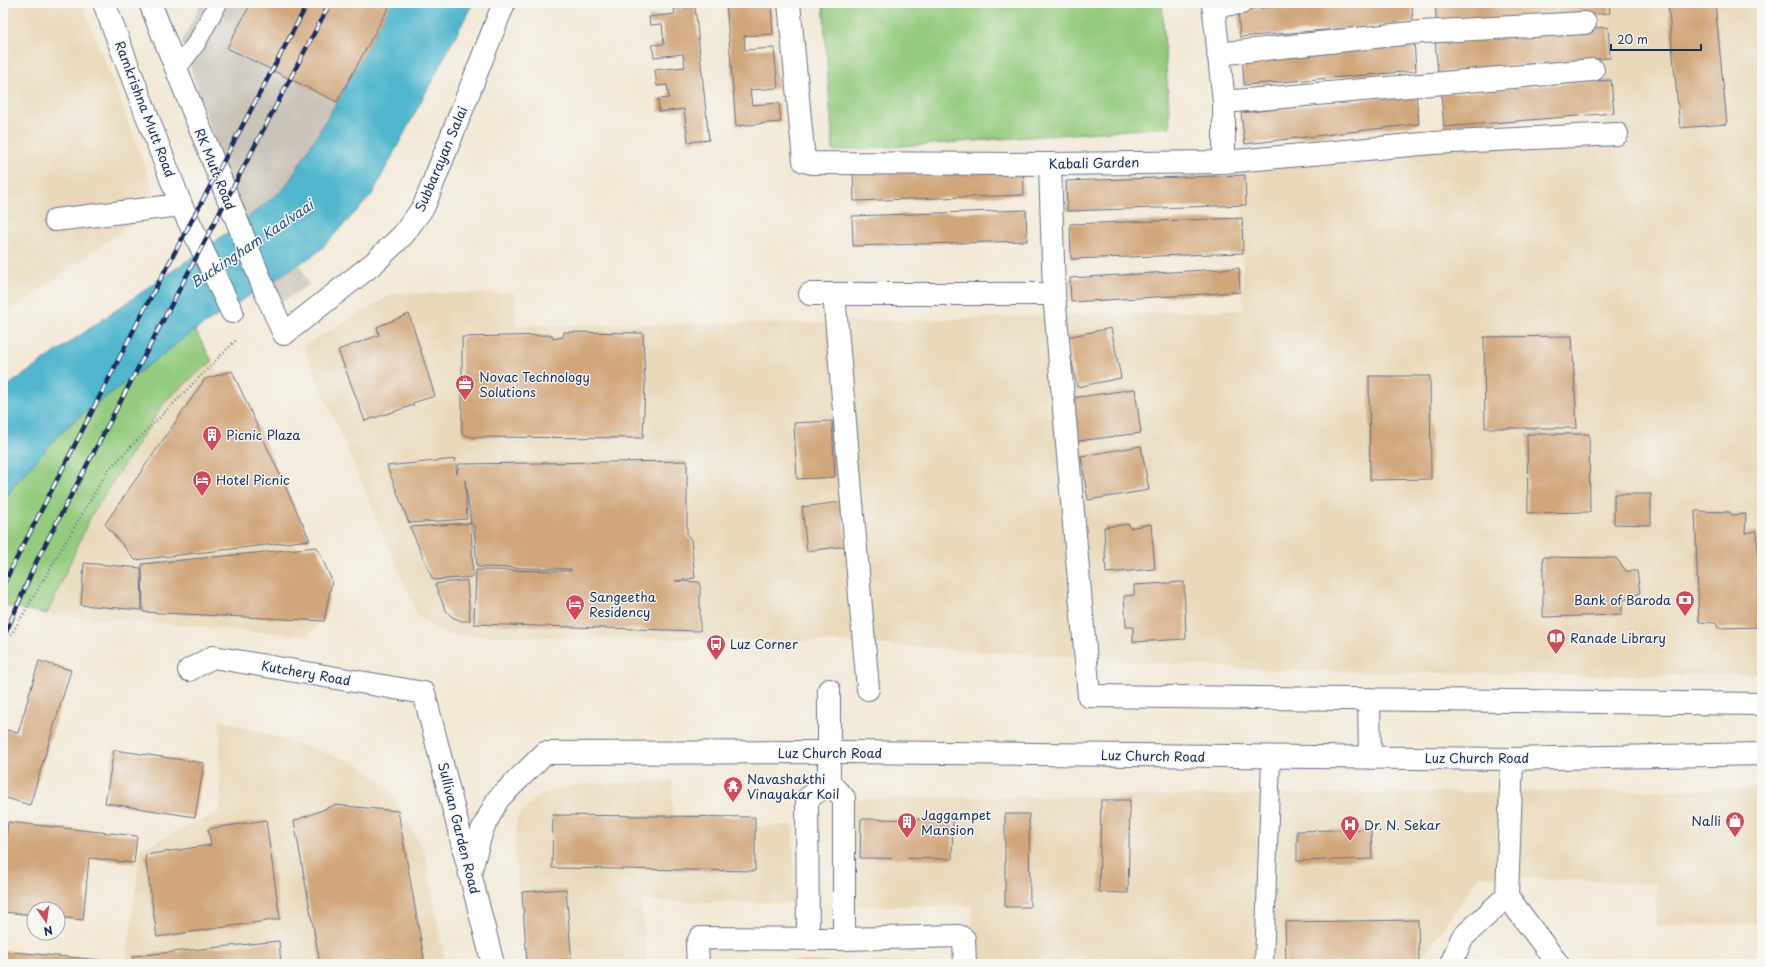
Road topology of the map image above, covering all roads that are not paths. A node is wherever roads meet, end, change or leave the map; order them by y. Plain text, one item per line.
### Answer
1 (104, 3) edge
2 (150, 3) edge
3 (218, 3) edge
4 (504, 3) edge
5 (789, 3) edge
6 (1241, 3) edge
7 (1213, 5) edge
8 (1585, 23) dead end
9 (1218, 54) junction
10 (176, 70) junction
11 (1593, 70) dead end
12 (1224, 102) junction
13 (1617, 134) dead end
14 (1224, 162) junction
15 (1050, 164) junction
16 (184, 210) junction
17 (55, 220) dead end
18 (810, 294) dead end
19 (834, 294) junction
20 (1054, 294) junction
21 (232, 312) dead end
22 (284, 334) joint
23 (189, 670) dead end
24 (830, 690) dead end
25 (868, 690) dead end
26 (424, 693) joint
27 (1369, 699) junction
28 (1762, 704) edge
29 (830, 753) junction
30 (1762, 754) edge
31 (1271, 758) junction
32 (1370, 758) junction
33 (1512, 758) junction
34 (829, 784) junction
35 (470, 873) junction
36 (1507, 896) junction
37 (808, 939) junction
38 (844, 939) junction
39 (493, 964) edge
40 (698, 964) edge
41 (965, 964) edge
42 (1264, 964) edge
43 (1450, 964) edge
44 (1558, 964) edge

1 - 16 street, Ramkrishna Mutt Road
2 - 10 street, RK Mutt Road
3 - 10 lane
4 - 22 street, Subbarayan Salai
5 - 15 street, Kabali Garden
6 - 7 street
7 - 9 street
8 - 9 street
9 - 12 street
10 - 22 street, RK Mutt Road
11 - 12 street
12 - 14 street
13 - 14 street, Kabali Garden
14 - 15 street, Kabali Garden
15 - 20 street
16 - 17 street
16 - 21 street
18 - 19 street
19 - 20 street
19 - 25 street
20 - 27 street
23 - 26 street, Kutchery Road
24 - 29 street
26 - 35 street, Sullivan Garden Road
27 - 28 street
27 - 32 street
29 - 31 street, Luz Church Road
29 - 34 street
29 - 35 street, Luz Church Road
30 - 33 street, Luz Church Road
31 - 32 street, Luz Church Road
31 - 42 lane
32 - 33 street, Luz Church Road
33 - 36 street
34 - 37 street
34 - 38 street
35 - 39 street, Sullivan Garden Road
36 - 43 street
36 - 44 street
37 - 38 street
37 - 40 street
38 - 41 street

